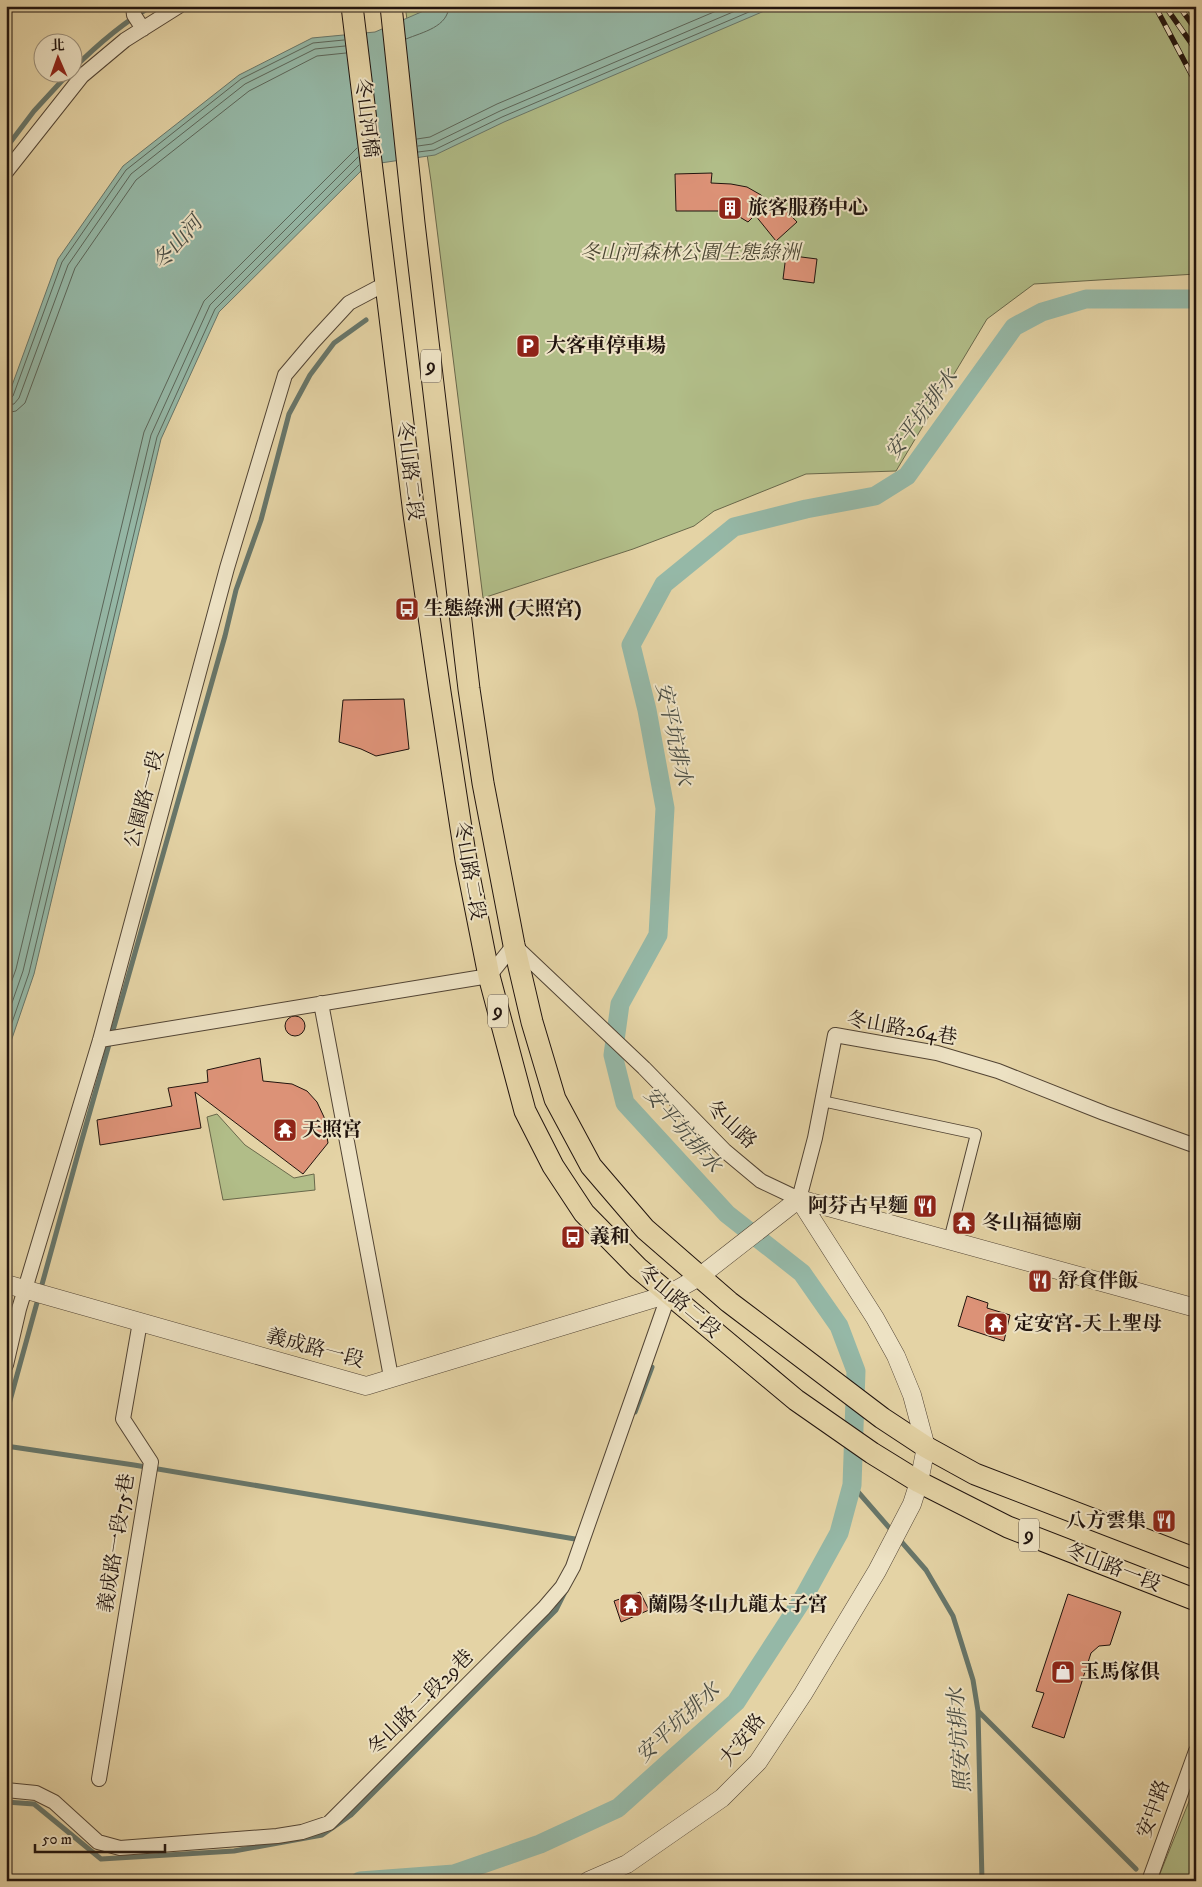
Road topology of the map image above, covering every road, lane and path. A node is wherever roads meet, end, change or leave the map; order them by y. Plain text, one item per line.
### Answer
1 (133, 6) edge
2 (179, 6) edge
3 (352, 6) edge
4 (391, 6) edge
5 (143, 29) junction
6 (6, 172) edge
7 (414, 223) joint
8 (380, 230) joint
9 (385, 284) junction
10 (514, 944) junction
11 (489, 976) junction
12 (321, 1003) junction
13 (100, 1040) junction
14 (822, 1101) junction
15 (1196, 1146) edge
16 (799, 1199) junction
17 (949, 1240) junction
18 (699, 1277) junction
19 (6, 1284) edge
20 (26, 1290) junction
21 (668, 1294) junction
22 (1196, 1308) edge
23 (140, 1322) junction
24 (6, 1365) edge
25 (391, 1377) junction
26 (882, 1418) joint
27 (926, 1447) junction
28 (872, 1453) joint
29 (919, 1482) junction
30 (1196, 1559) edge
31 (1196, 1600) edge
32 (1196, 1751) edge
33 (99, 1779) dead end
34 (6, 1790) edge
35 (588, 1881) edge
36 (1149, 1881) edge

1 - 5 street
2 - 5 street
3 - 8 main road, 冬山河橋 / 9
4 - 7 main road, 冬山河橋 / 9
5 - 6 street
7 - 10 main road, 冬山路二段 / 9
8 - 9 main road, 冬山路二段 / 9
9 - 11 main road, 冬山路二段 / 9
9 - 13 street, 公園路一段
10 - 11 street
10 - 16 street, 冬山路
10 - 18 main road, 冬山路二段 / 9
11 - 12 street
11 - 21 main road, 冬山路二段 / 9
12 - 13 street
12 - 25 street
13 - 20 street, 公園路一段
14 - 15 street, 冬山路264巷
14 - 16 street, 冬山路264巷
14 - 17 street
16 - 17 street, 冬山路
16 - 18 street
16 - 27 street
17 - 22 street, 冬山路
18 - 21 street
18 - 26 main road, 冬山路二段 / 9
19 - 20 street, 義成路一段
20 - 23 street, 義成路一段
20 - 24 street, 公園路一段
21 - 25 street, 義成路一段
21 - 28 main road, 冬山路二段 / 9
21 - 34 street, 冬山路二段29巷
23 - 25 street, 義成路一段
23 - 33 street, 義成路一段75巷
26 - 27 main road, 冬山路一段 / 9
27 - 29 street, 大安路
27 - 30 main road, 冬山路一段 / 9
28 - 29 main road, 冬山路一段 / 9
29 - 31 main road, 冬山路一段 / 9
29 - 35 street, 大安路
32 - 36 street, 安中路

